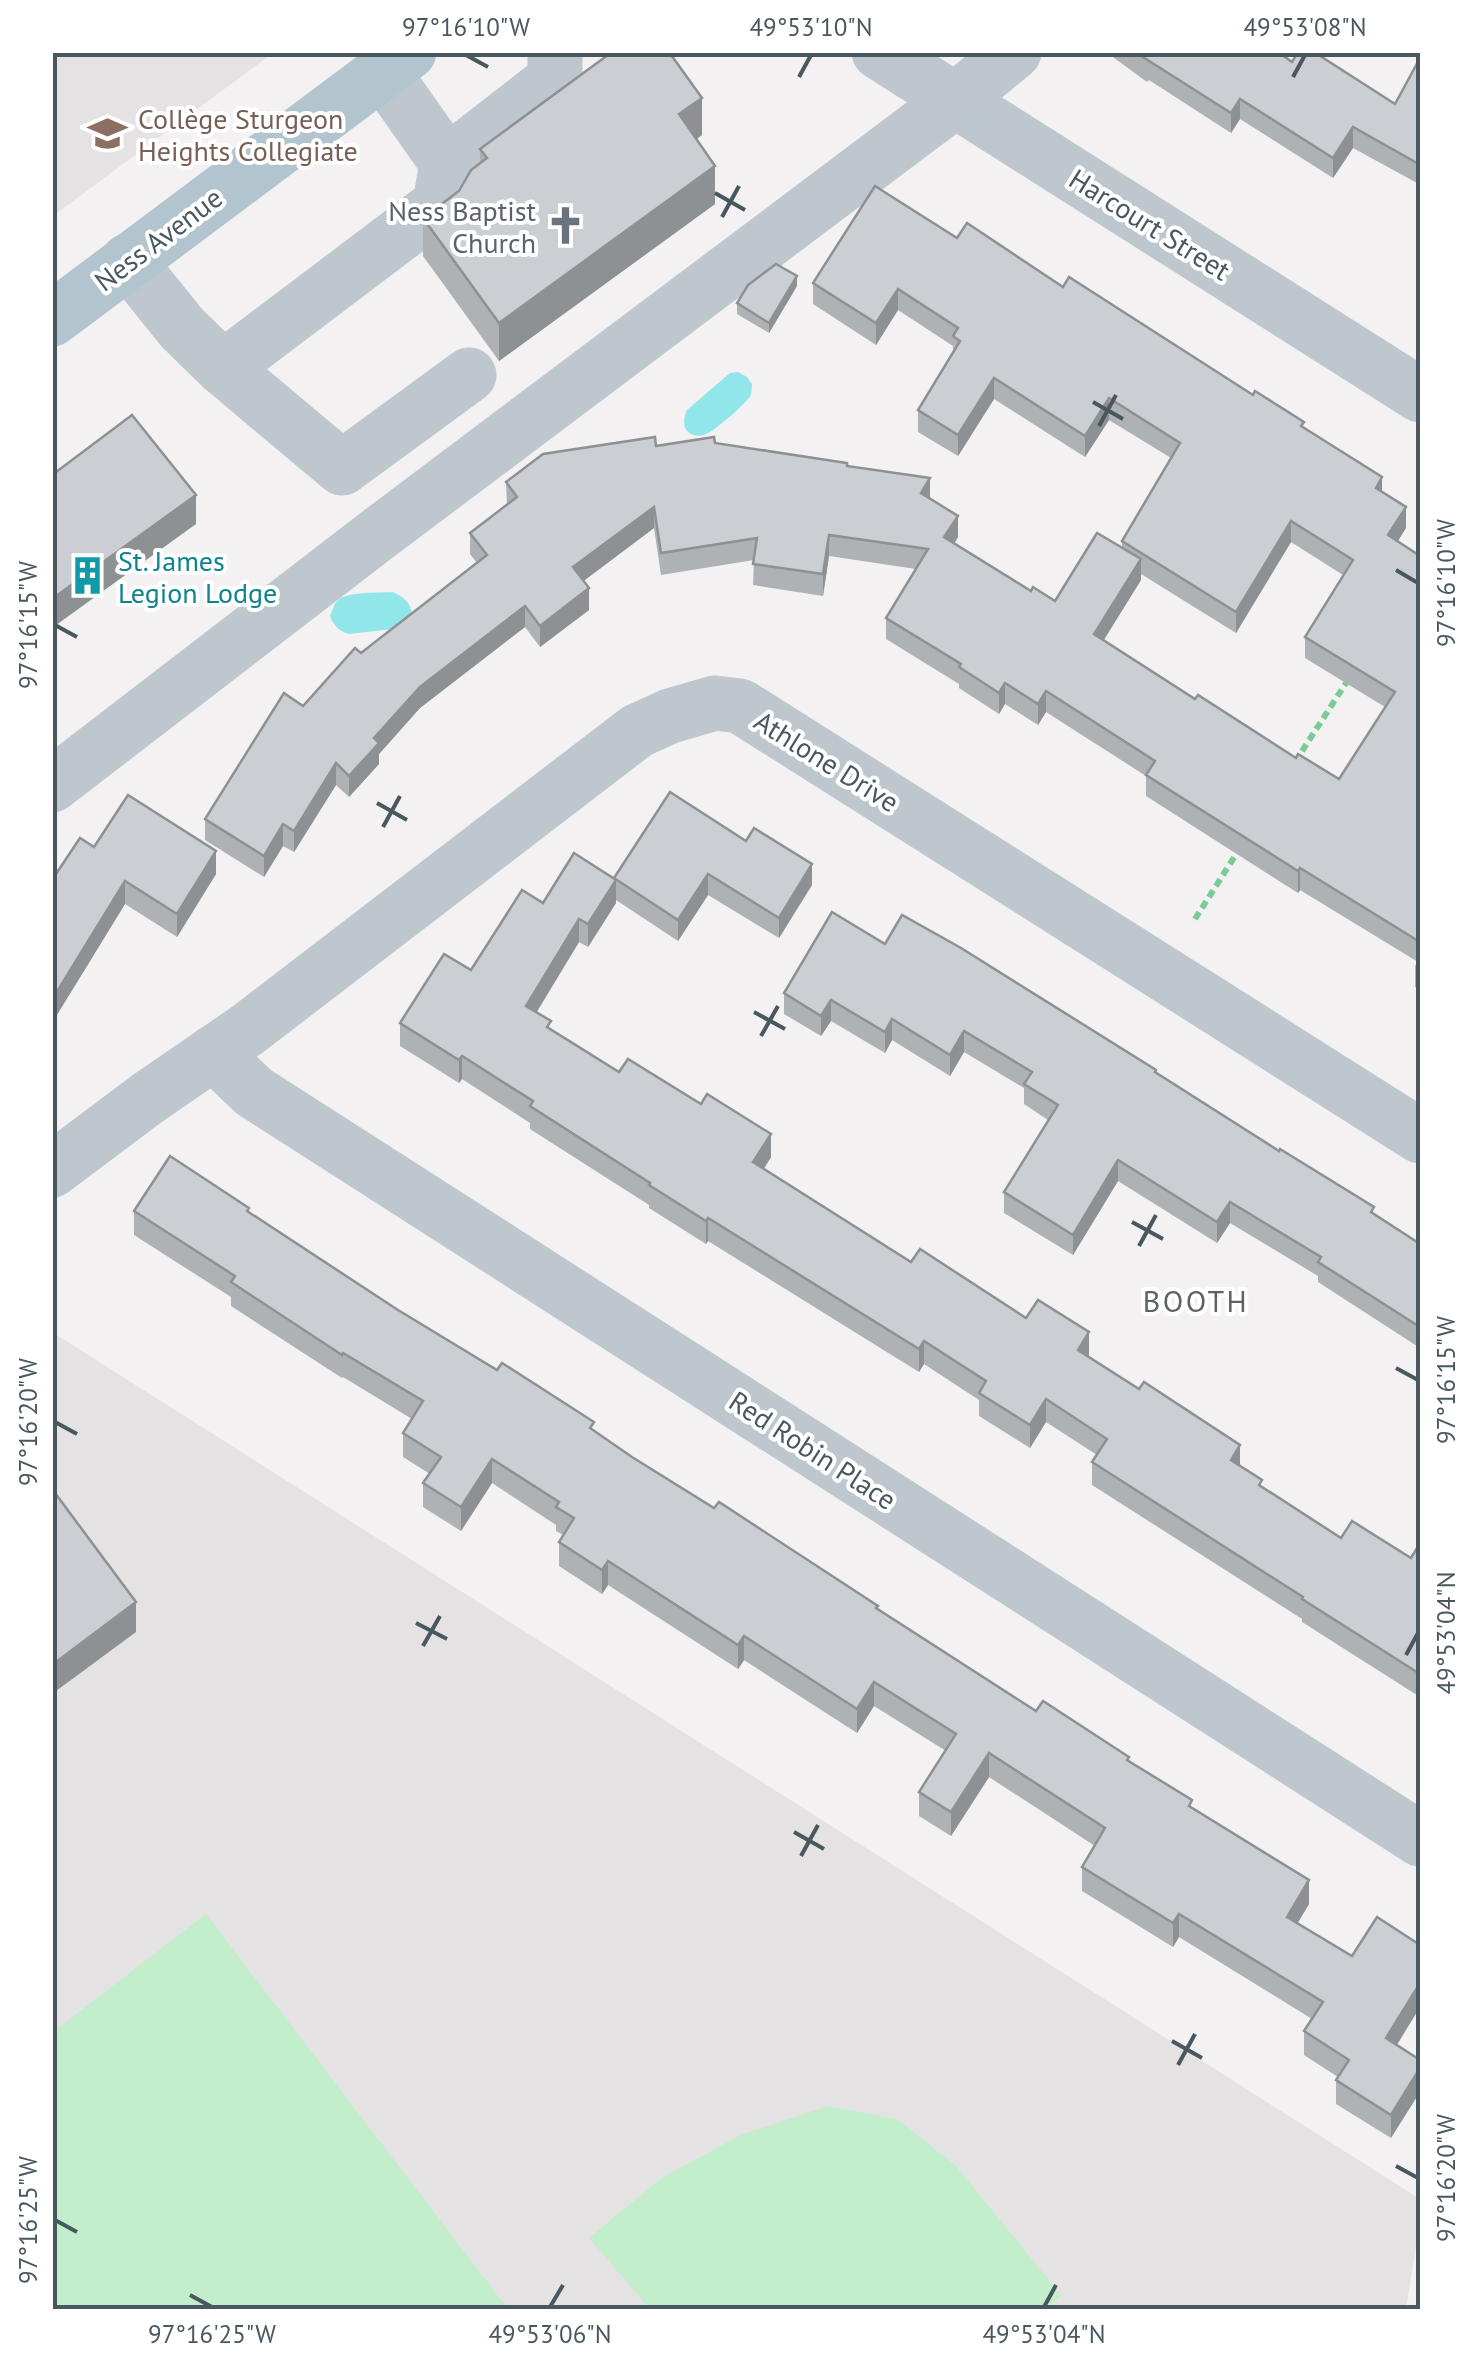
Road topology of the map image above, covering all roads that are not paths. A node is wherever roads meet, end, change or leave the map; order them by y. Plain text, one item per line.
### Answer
1 (555, 52) edge
2 (879, 52) edge
3 (1014, 52) edge
4 (396, 62) edge
5 (954, 100) junction
6 (447, 163) junction
7 (128, 261) junction
8 (52, 318) edge
9 (223, 368) junction
10 (469, 375) dead end
11 (1420, 396) edge
12 (52, 784) edge
13 (213, 1053) junction
14 (1420, 1136) edge
15 (52, 1170) edge
16 (1417, 1835) edge

1 - 6 street
2 - 5 street, Harcourt Street
3 - 5 street
4 - 6 street
4 - 7 main road, Ness Avenue
5 - 11 street, Harcourt Street
5 - 12 street
6 - 9 street
7 - 8 main road, Ness Avenue
7 - 9 street
9 - 10 street
13 - 14 street, Athlone Drive
13 - 15 street, Athlone Drive
13 - 16 street, Red Robin Place

